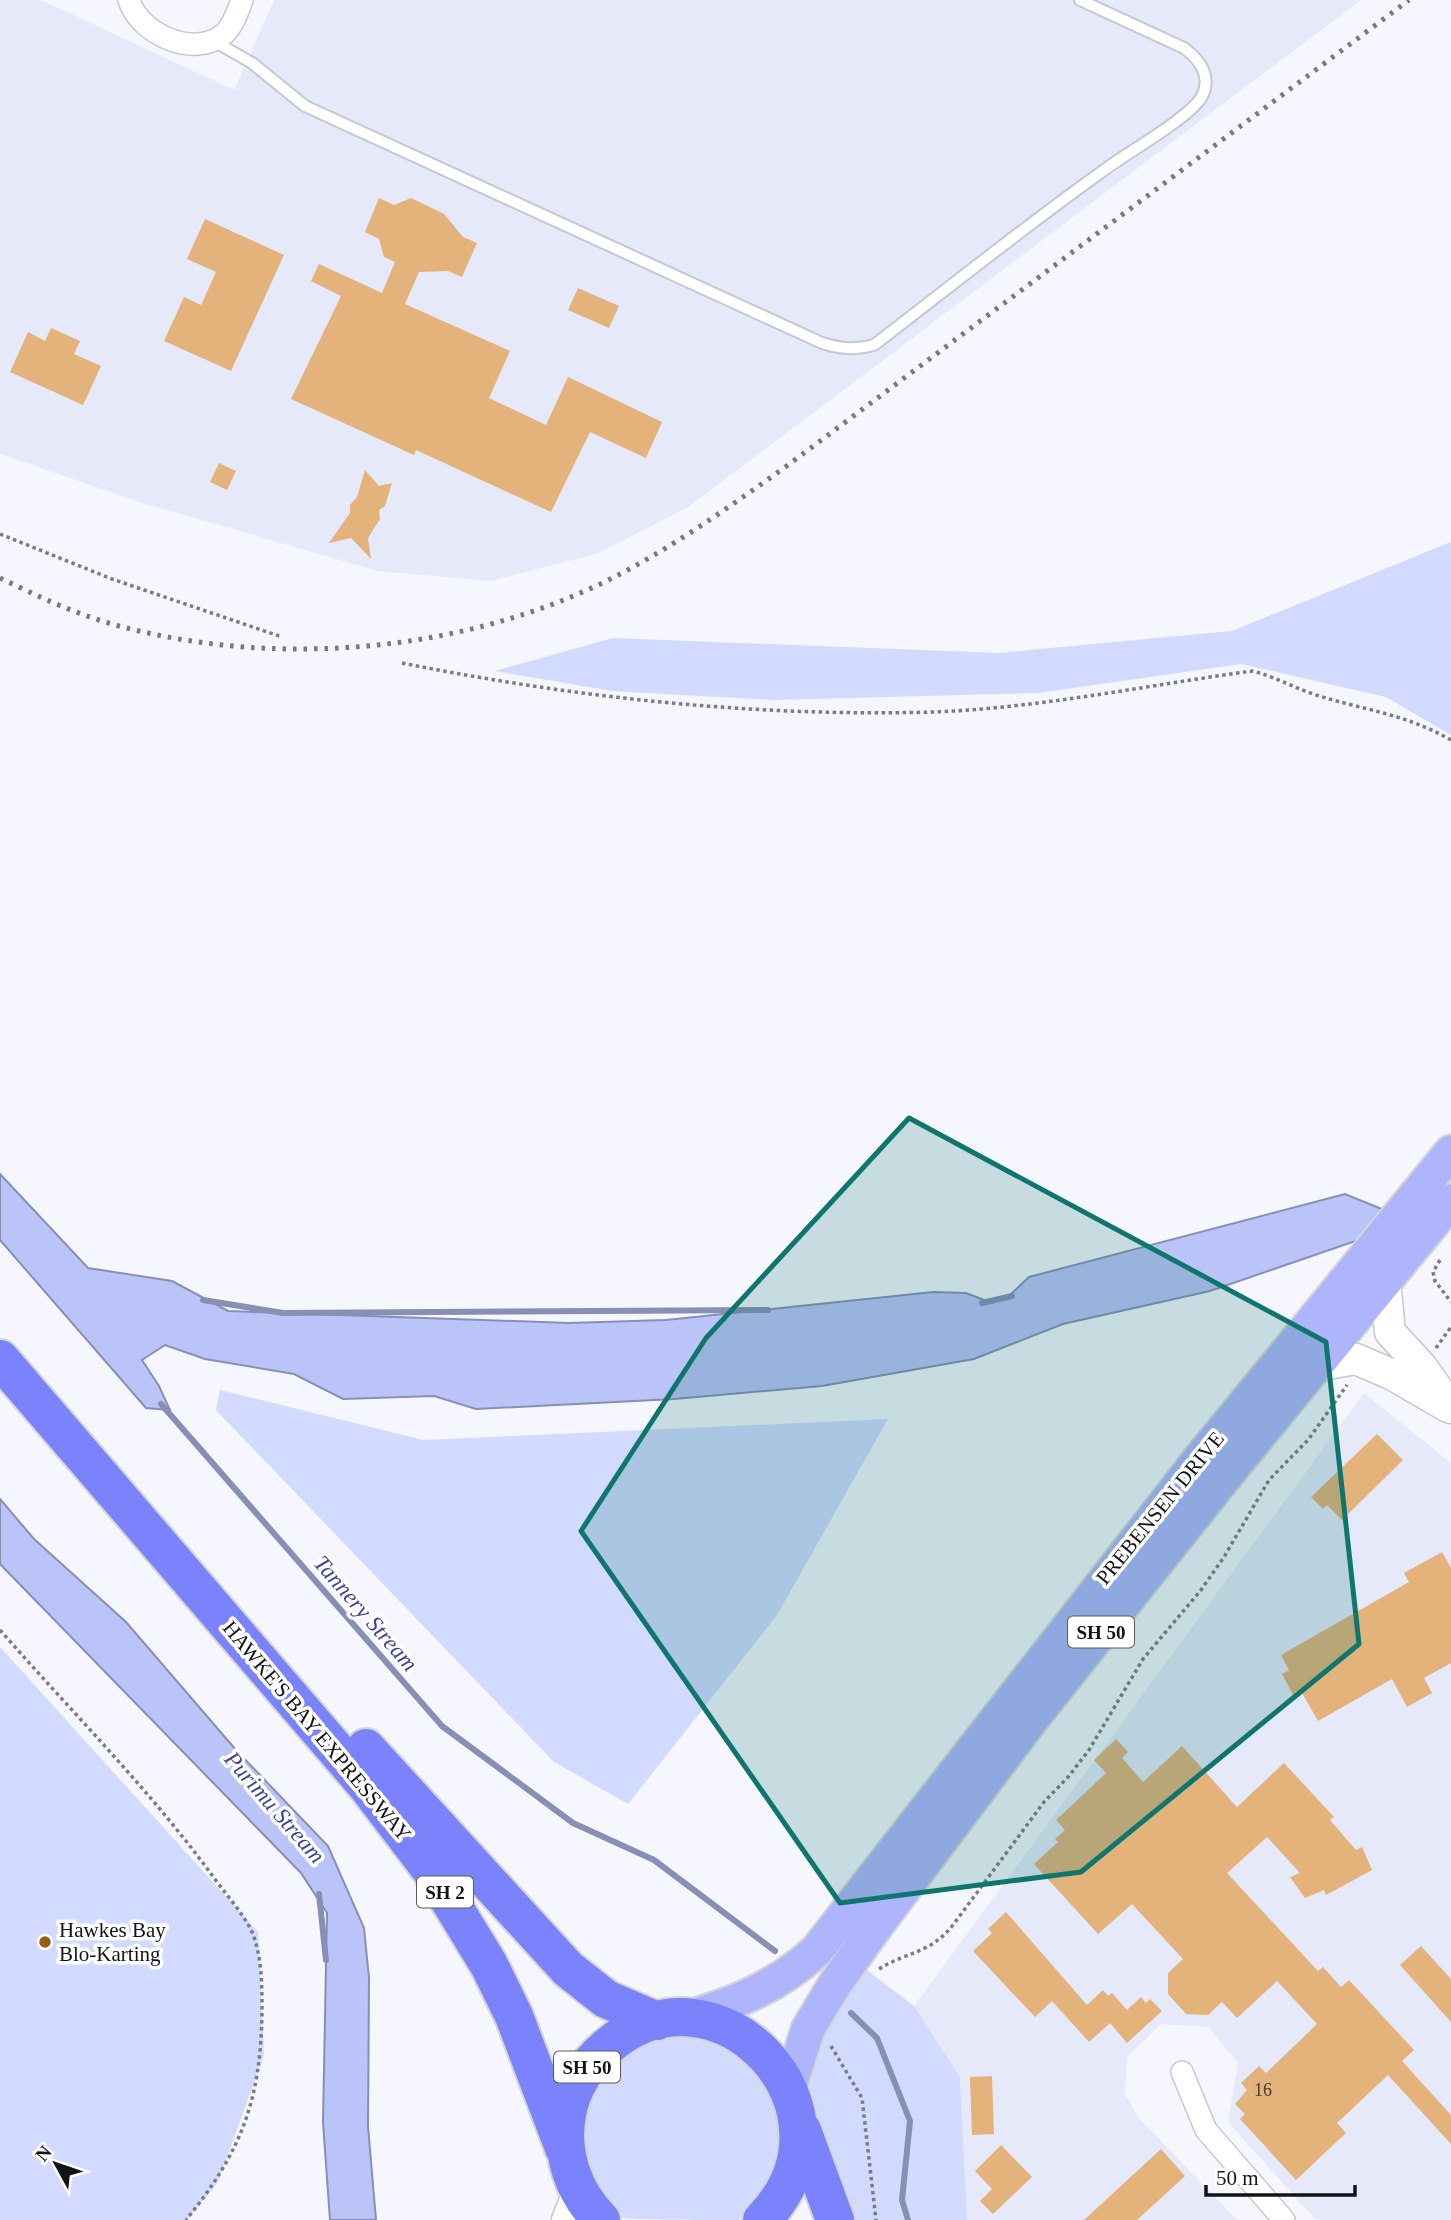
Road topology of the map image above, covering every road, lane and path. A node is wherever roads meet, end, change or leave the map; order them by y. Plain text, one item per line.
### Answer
1 (129, 0) edge
2 (243, 0) edge
3 (1080, 0) edge
4 (212, 40) junction
5 (0, 534) edge
6 (282, 637) dead end
7 (402, 663) dead end
8 (1451, 740) edge
9 (1451, 1152) edge
10 (1451, 1201) edge
11 (1443, 1254) dead end
12 (1385, 1281) junction
13 (1451, 1302) edge
14 (1451, 1327) edge
15 (0, 1330) edge
16 (0, 1359) edge
17 (1316, 1366) junction
18 (1422, 1367) junction
19 (1358, 1382) dead end
20 (1451, 1409) edge
21 (0, 1630) edge
22 (873, 1973) dead end
23 (670, 2020) junction
24 (831, 2039) dead end
25 (1182, 2072) dead end
26 (794, 2105) junction
27 (564, 2148) junction
28 (573, 2205) edge
29 (186, 2220) edge
30 (601, 2220) edge
31 (762, 2220) edge
32 (835, 2220) edge
33 (876, 2220) edge
34 (1284, 2220) edge

1 - 4 street
2 - 4 street
3 - 4 lane
5 - 6 path
7 - 8 path
9 - 23 main road, PREBENSEN DRIVE / SH 50
10 - 12 main road, PREBENSEN DRIVE / SH 50
11 - 13 path
12 - 17 main road, PREBENSEN DRIVE / SH 50
12 - 18 main road
14 - 18 path
15 - 23 highway, HAWKE'S BAY EXPRESSWAY / SH 2
16 - 27 highway, HAWKE'S BAY EXPRESSWAY / SH 2
17 - 20 main road
17 - 26 main road, PREBENSEN DRIVE / SH 50
18 - 20 main road
19 - 22 path
21 - 29 path
23 - 26 highway, SH 2
23 - 27 highway, SH 50
24 - 33 path
25 - 34 street
26 - 31 highway
26 - 32 highway, SH 2
27 - 28 highway, SH 2
28 - 30 highway, SH 2

